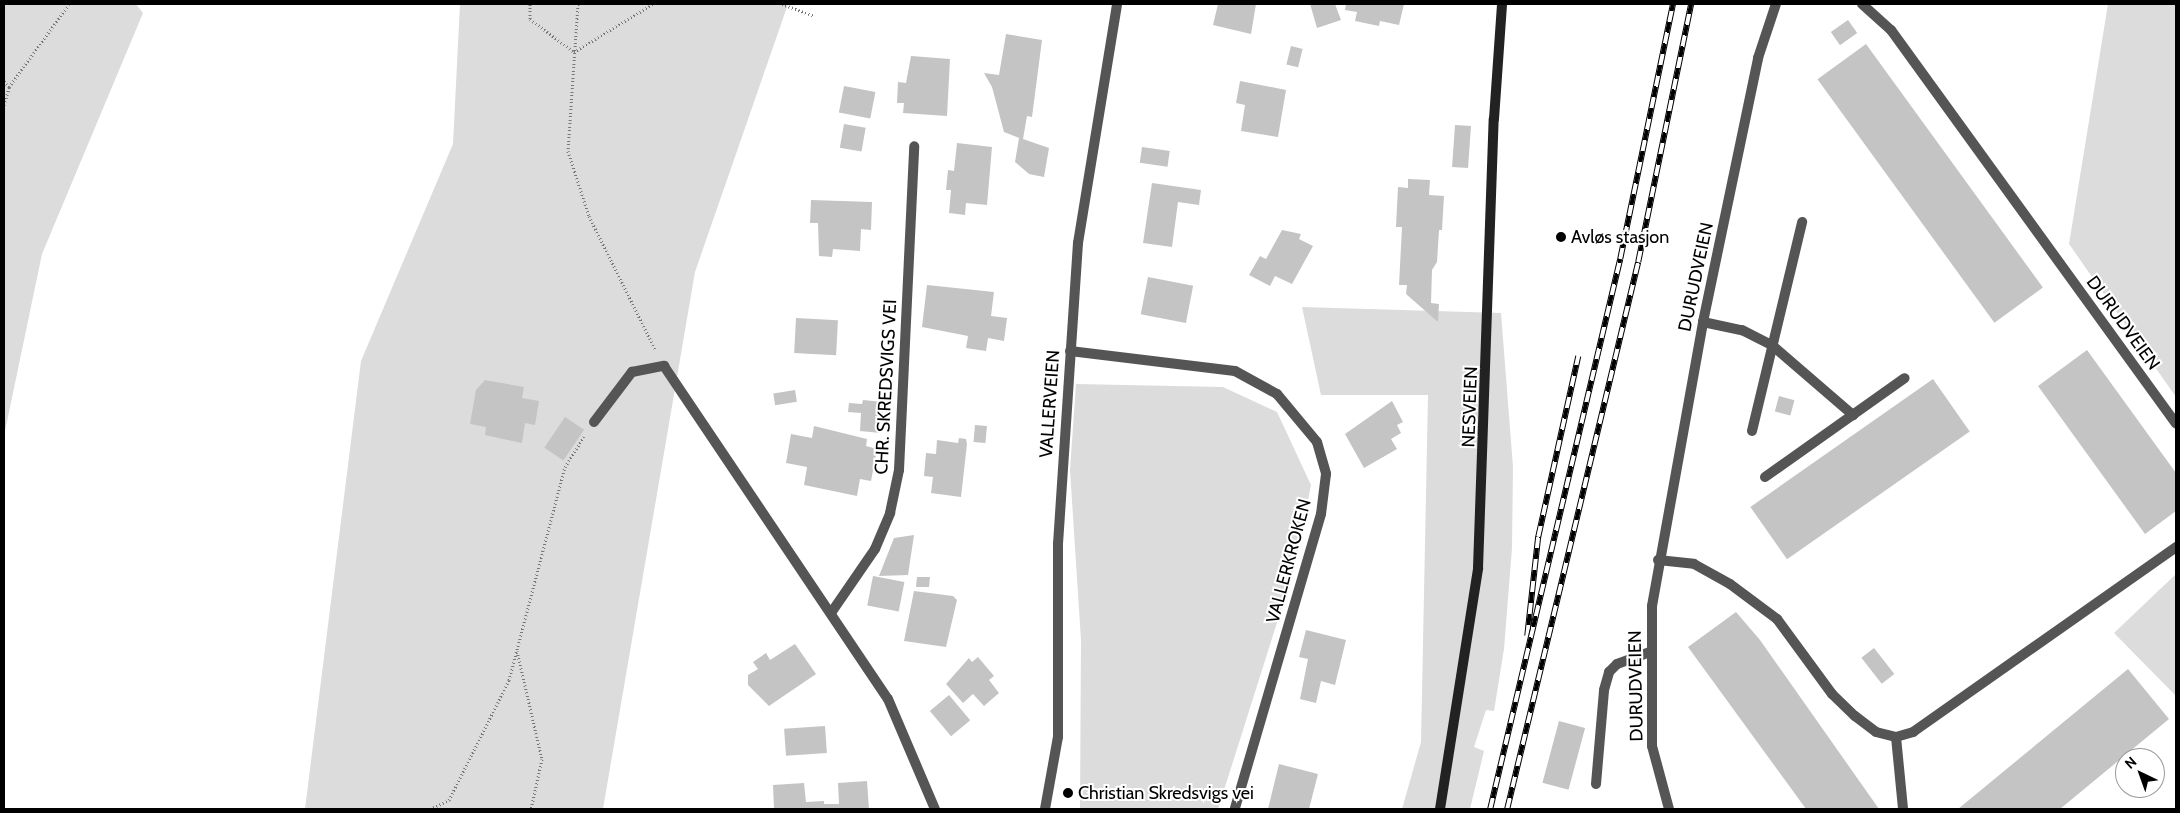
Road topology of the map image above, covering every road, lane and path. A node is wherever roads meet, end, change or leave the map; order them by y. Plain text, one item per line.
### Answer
1 (70, 4) edge
2 (530, 4) edge
3 (578, 4) edge
4 (653, 4) edge
5 (782, 4) edge
6 (1117, 4) edge
7 (1502, 4) edge
8 (1776, 4) edge
9 (1862, 4) edge
10 (813, 15) dead end
11 (574, 52) junction
12 (4, 81) edge
13 (9, 87) junction
14 (4, 105) edge
15 (914, 146) dead end
16 (1802, 222) dead end
17 (1703, 322) junction
18 (1773, 346) junction
19 (1070, 351) junction
20 (664, 366) junction
21 (1905, 378) dead end
22 (1853, 415) junction
23 (594, 422) joint
24 (2176, 424) edge
25 (1752, 431) dead end
26 (1765, 476) dead end
27 (2176, 546) edge
28 (1658, 560) junction
29 (831, 613) junction
30 (517, 649) junction
31 (1650, 652) junction
32 (1896, 738) junction
33 (1596, 784) dead end
34 (430, 809) edge
35 (531, 809) edge
36 (935, 809) edge
37 (1045, 809) edge
38 (1235, 809) edge
39 (1440, 809) edge
40 (1669, 809) edge
41 (1903, 809) edge

1 - 13 path
2 - 11 path
3 - 11 path
4 - 11 path
5 - 10 path
6 - 19 street, VALLERVEIEN
7 - 39 street, NESVEIEN
8 - 17 street, DURUDVEIEN
9 - 24 street, DURUDVEIEN
11 - 20 path
12 - 13 path
13 - 14 path
15 - 29 street, CHR. SKREDSVIGS VEI
16 - 18 street
17 - 18 street
17 - 28 street, DURUDVEIEN
18 - 22 street
18 - 25 street
19 - 37 street, VALLERVEIEN
19 - 38 street, VALLERKROKEN
20 - 23 street
20 - 29 street
21 - 22 street
22 - 26 street
23 - 30 path
27 - 32 street
28 - 31 street, DURUDVEIEN
28 - 32 street
29 - 36 street
30 - 34 path
30 - 35 path
31 - 33 street
31 - 40 street, DURUDVEIEN
32 - 41 street

